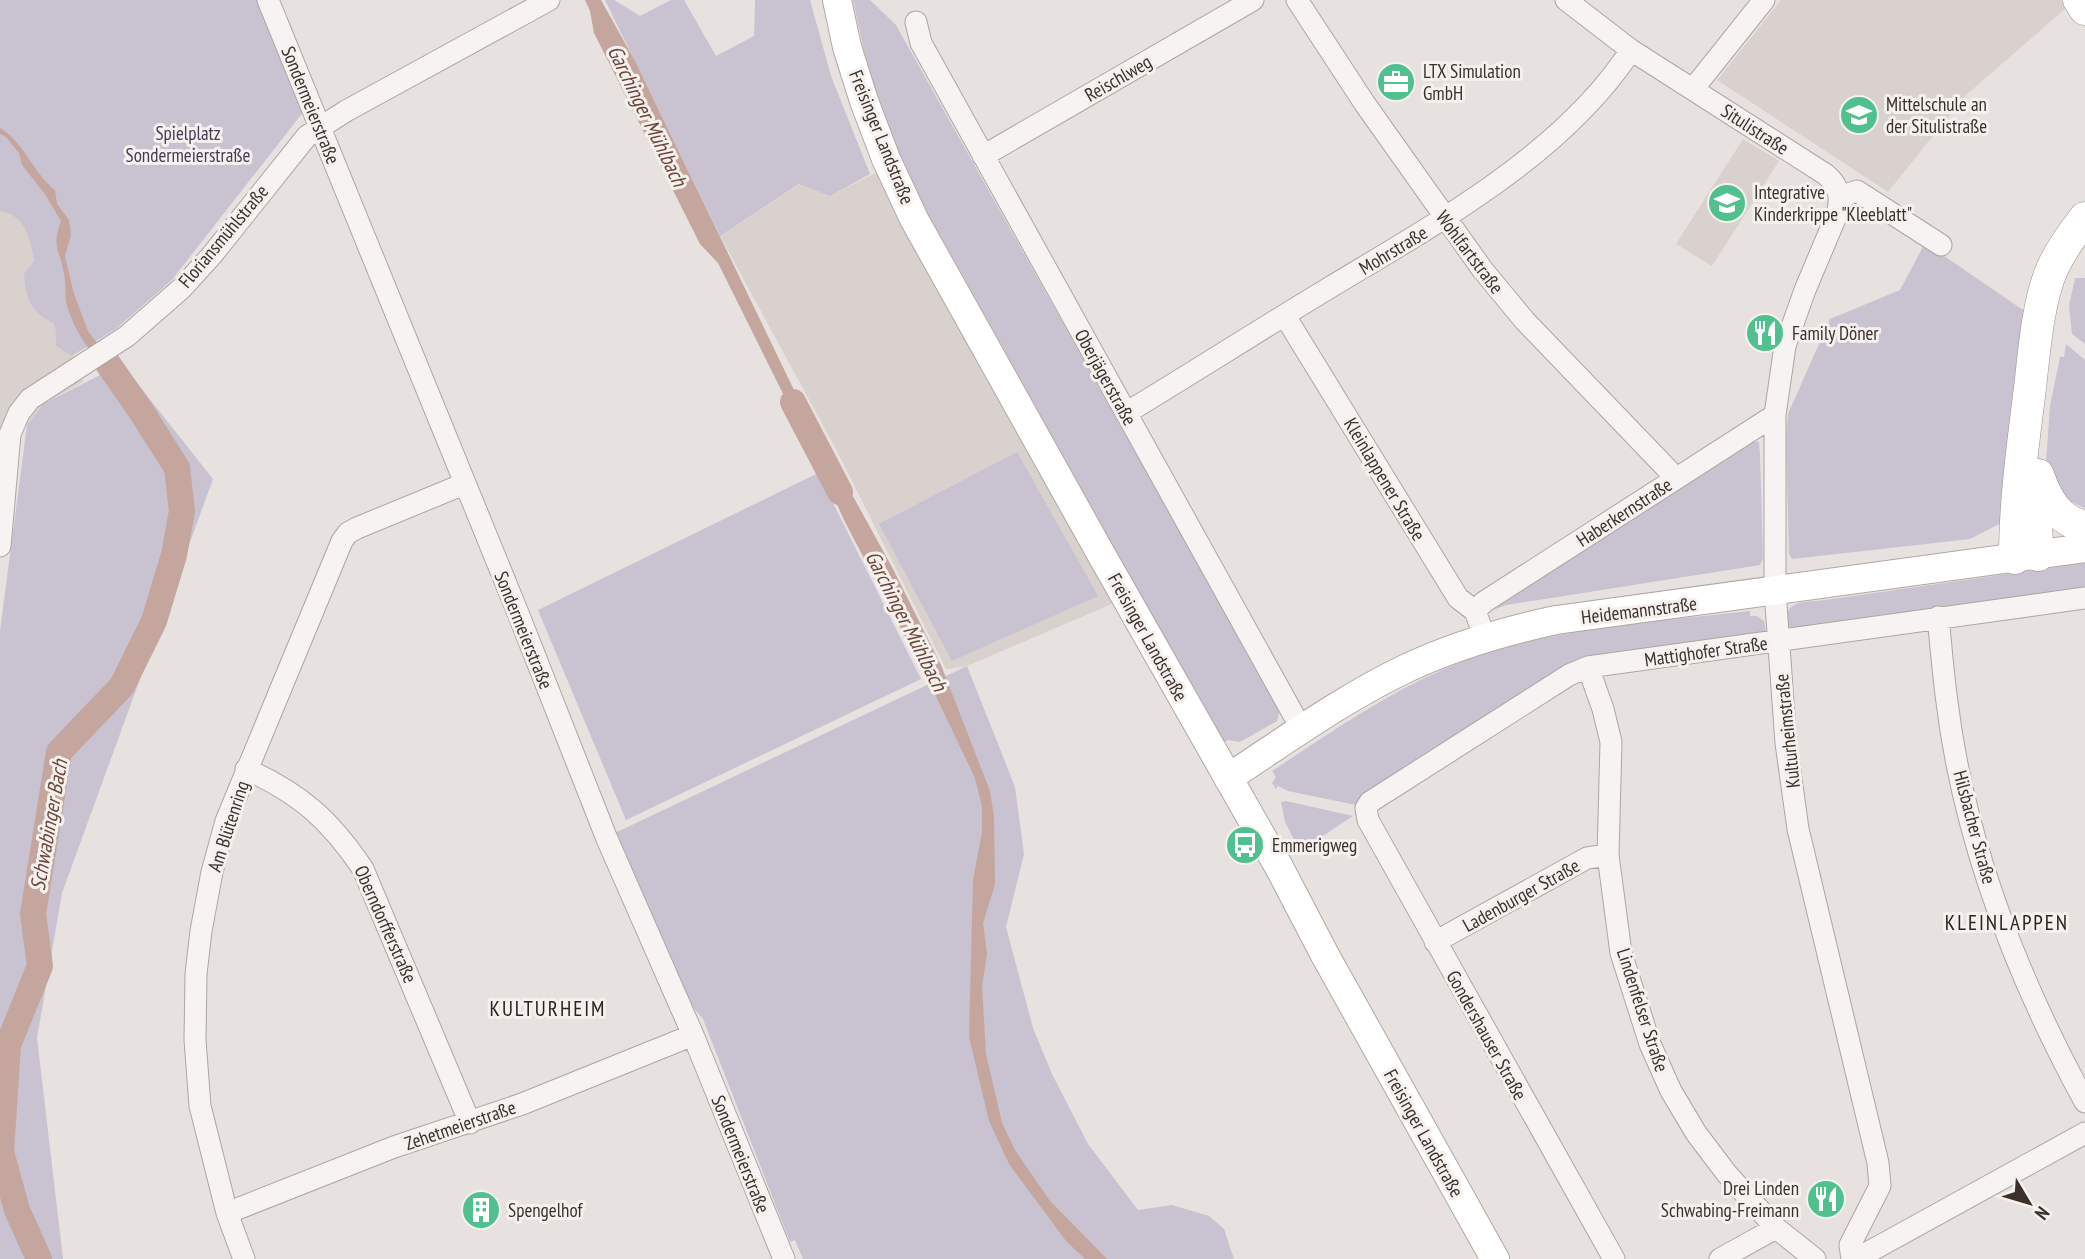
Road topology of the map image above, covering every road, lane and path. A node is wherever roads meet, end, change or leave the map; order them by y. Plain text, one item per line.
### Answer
1 (268, 0) edge
2 (549, 0) edge
3 (837, 0) edge
4 (1253, 0) edge
5 (1297, 0) edge
6 (1566, 0) edge
7 (1764, 0) edge
8 (2079, 0) edge
9 (2085, 9) edge
10 (916, 22) dead end
11 (1631, 51) junction
12 (1693, 89) junction
13 (320, 126) junction
14 (983, 156) junction
15 (1840, 197) junction
16 (1444, 218) junction
17 (2085, 218) edge
18 (2085, 243) edge
19 (1941, 245) dead end
20 (2051, 294) junction
21 (1285, 316) junction
22 (2042, 350) junction
23 (1126, 413) junction
24 (1774, 415) junction
25 (2034, 464) junction
26 (1676, 478) junction
27 (464, 484) junction
28 (2085, 527) edge
29 (0, 546) edge
30 (2085, 548) edge
31 (2027, 556) junction
32 (1775, 591) junction
33 (2084, 601) edge
34 (1475, 611) junction
35 (1938, 617) junction
36 (1485, 638) junction
37 (1778, 640) junction
38 (1588, 667) junction
39 (1302, 730) junction
40 (246, 769) junction
41 (1228, 778) junction
42 (1366, 808) joint
43 (1608, 855) junction
44 (1435, 942) junction
45 (693, 1035) junction
46 (2085, 1102) edge
47 (470, 1123) junction
48 (2085, 1133) edge
49 (1867, 1210) junction
50 (227, 1213) junction
51 (1776, 1228) junction
52 (1898, 1236) junction
53 (244, 1259) edge
54 (784, 1259) edge
55 (1495, 1259) edge
56 (1614, 1259) edge
57 (1720, 1259) edge
58 (1815, 1259) edge
59 (1854, 1259) edge

1 - 13 street, Sondermeierstraße
2 - 13 street, Floriansmühlstraße
3 - 41 main road, Freisinger Landstraße
4 - 14 street, Reischlweg
5 - 16 street, Wohlfartstraße
6 - 11 street, Situlistraße
7 - 12 street
8 - 9 highway
10 - 14 street, Oberjägerstraße
11 - 12 street, Situlistraße
11 - 16 street, Mohrstraße
12 - 15 street, Situlistraße
13 - 27 street, Sondermeierstraße
13 - 29 street, Floriansmühlstraße
14 - 23 street, Oberjägerstraße
15 - 19 street
15 - 24 street, Kulturheimstraße
16 - 21 street, Mohrstraße
16 - 26 street, Wohlfartstraße
17 - 20 highway
18 - 20 highway
20 - 22 highway
21 - 23 street, Mohrstraße
21 - 34 street, Kleinlappener Straße
22 - 25 highway
22 - 31 highway
23 - 39 street, Oberjägerstraße
24 - 26 street, Haberkernstraße
24 - 32 street, Kulturheimstraße
25 - 28 highway
25 - 31 highway
26 - 34 street, Haberkernstraße
27 - 40 street, Am Blütenring
27 - 45 street, Sondermeierstraße
30 - 31 main road, Heidemannstraße
31 - 32 main road, Heidemannstraße
32 - 36 main road, Heidemannstraße
32 - 37 street, Kulturheimstraße
33 - 35 street, Mattighofer Straße
34 - 36 street, Kleinlappener Straße
35 - 37 street, Mattighofer Straße
35 - 46 street, Hilsbacher Straße
36 - 39 main road, Heidemannstraße
37 - 38 street, Mattighofer Straße
37 - 49 street, Kulturheimstraße
38 - 42 street, Mattighofer Straße
38 - 43 street, Lindenfelser Straße
39 - 41 main road, Heidemannstraße
40 - 47 street, Oberndorfferstraße
40 - 50 street, Am Blütenring
41 - 55 main road, Freisinger Landstraße
42 - 44 street, Gondershauser Straße
43 - 44 street, Ladenburger Straße
43 - 51 street, Lindenfelser Straße
44 - 56 street, Gondershauser Straße
45 - 47 street, Zehetmeierstraße
45 - 54 street, Sondermeierstraße
47 - 50 street, Zehetmeierstraße
48 - 52 street
49 - 52 street
49 - 59 street, Kulturheimstraße
50 - 53 street, Am Blütenring
51 - 57 street
51 - 58 street, Lindenfelser Straße
52 - 59 street

